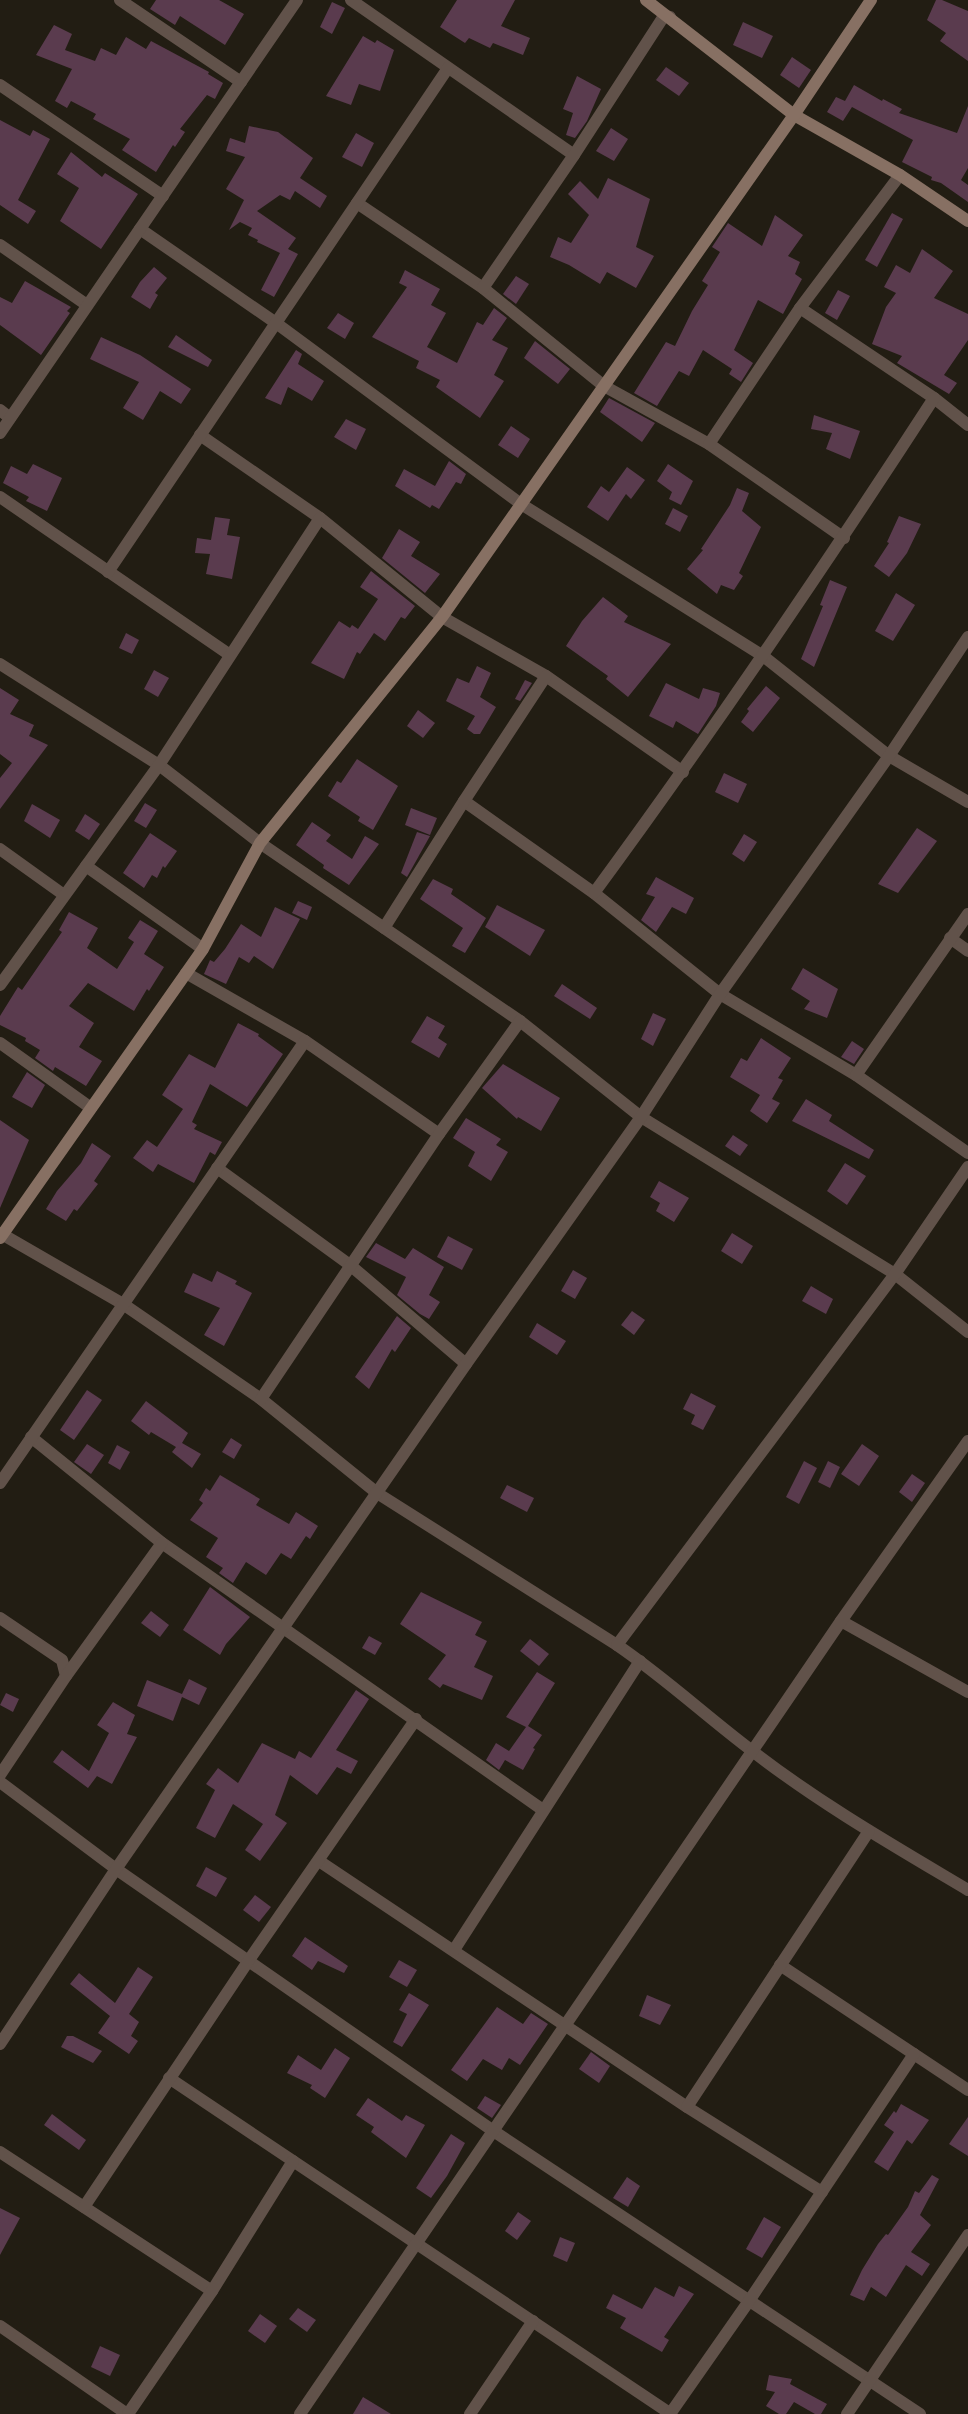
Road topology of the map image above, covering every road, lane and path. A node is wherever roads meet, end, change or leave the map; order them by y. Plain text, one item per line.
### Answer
1 (120, 0) edge
2 (298, 0) edge
3 (351, 0) edge
4 (646, 0) edge
5 (871, 0) edge
6 (670, 16) junction
7 (448, 68) junction
8 (241, 82) junction
9 (0, 85) edge
10 (794, 115) junction
11 (574, 155) junction
12 (900, 175) junction
13 (163, 196) junction
14 (357, 203) junction
15 (968, 221) edge
16 (140, 229) junction
17 (0, 246) edge
18 (483, 288) junction
19 (87, 305) junction
20 (800, 308) junction
21 (276, 323) junction
22 (604, 386) junction
23 (934, 398) junction
24 (5, 414) edge
25 (968, 425) edge
26 (0, 432) edge
27 (200, 435) junction
28 (709, 444) junction
29 (0, 497) edge
30 (521, 504) junction
31 (320, 518) junction
32 (844, 538) junction
33 (108, 572) junction
34 (442, 617) junction
35 (968, 637) edge
36 (230, 655) junction
37 (763, 656) junction
38 (0, 664) edge
39 (546, 676) junction
40 (889, 756) junction
41 (159, 765) junction
42 (683, 772) junction
43 (464, 801) junction
44 (968, 802) edge
45 (260, 844) junction
46 (0, 849) edge
47 (86, 866) junction
48 (594, 893) junction
49 (64, 895) junction
50 (968, 914) edge
51 (384, 928) junction
52 (950, 938) junction
53 (203, 949) junction
54 (968, 950) edge
55 (186, 973) junction
56 (0, 985) edge
57 (720, 994) junction
58 (520, 1021) junction
59 (305, 1041) junction
60 (0, 1043) edge
61 (856, 1075) junction
62 (92, 1108) junction
63 (641, 1117) junction
64 (439, 1134) junction
65 (968, 1153) edge
66 (968, 1167) edge
67 (217, 1168) junction
68 (1, 1235) edge
69 (350, 1265) junction
70 (895, 1274) junction
71 (123, 1304) junction
72 (968, 1332) edge
73 (466, 1364) junction
74 (261, 1399) junction
75 (31, 1438) junction
76 (968, 1441) edge
77 (0, 1483) edge
78 (377, 1493) junction
79 (162, 1543) junction
80 (0, 1618) edge
81 (841, 1620) junction
82 (284, 1629) junction
83 (617, 1645) junction
84 (640, 1660) junction
85 (66, 1676) junction
86 (968, 1692) edge
87 (416, 1719) junction
88 (752, 1751) junction
89 (0, 1775) edge
90 (0, 1782) edge
91 (543, 1810) junction
92 (868, 1831) junction
93 (319, 1861) junction
94 (116, 1869) junction
95 (968, 1890) edge
96 (454, 1950) junction
97 (249, 1960) junction
98 (780, 1965) junction
99 (566, 2024) junction
100 (0, 2044) edge
101 (914, 2054) junction
102 (169, 2078) junction
103 (968, 2090) edge
104 (687, 2107) junction
105 (492, 2130) junction
106 (0, 2152) edge
107 (293, 2161) junction
108 (822, 2192) junction
109 (84, 2207) junction
110 (968, 2235) edge
111 (416, 2243) junction
112 (212, 2292) junction
113 (749, 2301) junction
114 (533, 2321) junction
115 (0, 2326) edge
116 (870, 2380) junction
117 (128, 2414) edge
118 (300, 2414) edge
119 (470, 2414) edge
120 (671, 2414) edge
121 (847, 2414) edge
122 (920, 2414) edge

1 - 8 street
2 - 8 street
3 - 7 street
4 - 6 street
5 - 10 street
6 - 10 street
6 - 11 street
7 - 11 street
7 - 14 street
8 - 13 street
9 - 13 street
10 - 12 street
10 - 22 street
11 - 18 street
12 - 15 street
12 - 20 street
13 - 16 street
14 - 18 street
14 - 21 street
16 - 19 street
16 - 21 street
17 - 19 street
18 - 22 street
19 - 24 street
20 - 23 street
20 - 28 street
21 - 27 street
21 - 30 street
22 - 28 street
22 - 30 street
23 - 25 street
23 - 32 street
24 - 26 street
27 - 31 street
27 - 33 street
28 - 32 street
29 - 33 street
30 - 34 street
30 - 37 street
31 - 34 street
31 - 36 street
32 - 37 street
33 - 36 street
34 - 39 street
34 - 45 street
35 - 40 street
36 - 41 street
37 - 40 street
37 - 42 street
38 - 41 street
39 - 42 street
39 - 43 street
40 - 44 street
40 - 57 street
41 - 45 street
41 - 47 street
42 - 48 street
43 - 48 street
43 - 51 street
45 - 51 street
45 - 53 street
46 - 49 street
47 - 49 street
47 - 53 street
48 - 57 street
49 - 56 street
50 - 52 street
51 - 58 street
52 - 54 street
52 - 61 street
53 - 55 street
55 - 59 street
55 - 62 street
57 - 61 street
57 - 63 street
58 - 63 street
58 - 64 street
59 - 64 street
59 - 67 street
60 - 62 street
61 - 65 street
62 - 68 street
63 - 70 street
63 - 73 street
64 - 69 street
66 - 70 street
67 - 69 street
67 - 71 street
68 - 71 street
69 - 73 street
69 - 74 street
70 - 72 street
70 - 83 street
71 - 74 street
71 - 75 street
73 - 78 street
74 - 78 street
75 - 77 street
75 - 79 street
76 - 81 street
78 - 82 street
78 - 83 street
79 - 82 street
79 - 85 street
80 - 85 street
81 - 86 street
81 - 88 street
82 - 87 street
82 - 94 street
83 - 84 street
84 - 88 street
84 - 91 street
85 - 89 street
87 - 91 street
87 - 93 street
88 - 92 street
88 - 99 street
90 - 94 street
91 - 96 street
92 - 95 street
92 - 98 street
93 - 96 street
93 - 97 street
94 - 97 street
94 - 100 street
96 - 99 street
97 - 102 street
97 - 105 street
98 - 101 street
98 - 104 street
99 - 104 street
99 - 105 street
101 - 103 street
101 - 108 street
102 - 107 street
102 - 109 street
104 - 108 street
105 - 111 street
105 - 113 street
106 - 109 street
107 - 111 street
107 - 112 street
108 - 113 street
109 - 112 street
110 - 116 street
111 - 114 street
111 - 118 street
112 - 117 street
113 - 116 street
113 - 120 street
114 - 119 street
114 - 120 street
115 - 117 street
116 - 121 street
116 - 122 street

